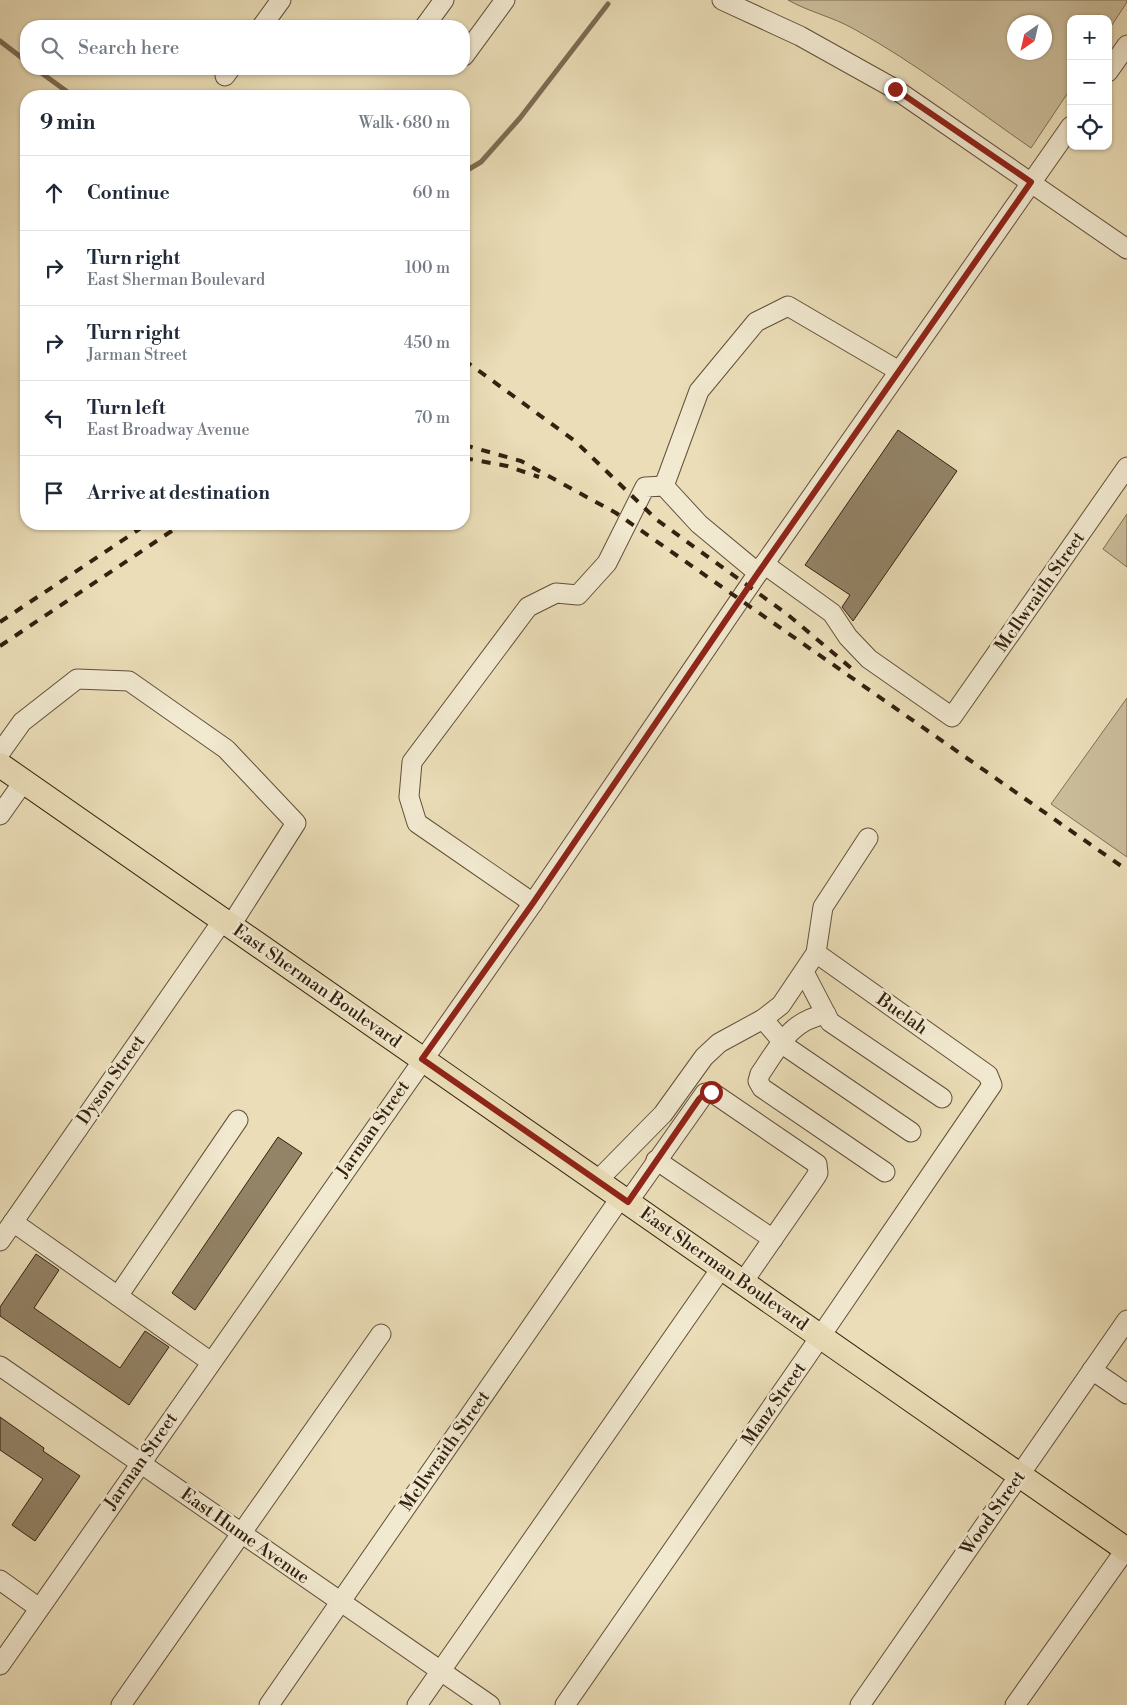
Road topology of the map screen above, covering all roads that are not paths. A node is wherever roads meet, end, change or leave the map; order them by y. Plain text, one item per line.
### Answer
1 (281, 0) edge
2 (444, 0) edge
3 (505, 0) edge
4 (722, 0) edge
5 (266, 20) edge
6 (429, 20) edge
7 (1127, 45) edge
8 (470, 48) edge
9 (1117, 69) edge
10 (1067, 132) edge
11 (1031, 182) junction
12 (1127, 249) edge
13 (900, 370) junction
14 (1127, 467) edge
15 (664, 486) junction
16 (761, 568) junction
17 (0, 753) edge
18 (0, 765) edge
19 (24, 782) junction
20 (0, 815) edge
21 (868, 838) dead end
22 (533, 903) junction
23 (227, 923) junction
24 (816, 953) junction
25 (804, 972) junction
26 (826, 1014) junction
27 (763, 1019) junction
28 (782, 1042) junction
29 (422, 1059) junction
30 (988, 1075) joint
31 (942, 1098) dead end
32 (238, 1120) dead end
33 (911, 1132) dead end
34 (656, 1160) junction
35 (885, 1172) dead end
36 (597, 1181) junction
37 (624, 1200) junction
38 (13, 1222) junction
39 (773, 1239) junction
40 (0, 1241) edge
41 (722, 1267) junction
42 (743, 1282) junction
43 (118, 1296) junction
44 (1127, 1320) edge
45 (381, 1334) dead end
46 (821, 1336) junction
47 (211, 1362) junction
48 (0, 1366) edge
49 (1092, 1370) junction
50 (1127, 1394) edge
51 (140, 1463) junction
52 (1019, 1475) junction
53 (242, 1534) junction
54 (1126, 1549) edge
55 (0, 1580) edge
56 (340, 1602) junction
57 (39, 1608) junction
58 (0, 1665) edge
59 (441, 1672) junction
60 (121, 1705) edge
61 (269, 1705) edge
62 (417, 1705) edge
63 (490, 1705) edge
64 (565, 1705) edge
65 (860, 1705) edge
66 (1015, 1705) edge

1 - 5 street
2 - 6 street
3 - 8 street
4 - 11 street
7 - 9 street
10 - 11 street, Jarman Street
11 - 12 street
11 - 13 street, Jarman Street
13 - 15 street
13 - 16 street, Jarman Street
14 - 16 street, McIlwraith Street
15 - 16 street
15 - 22 street
16 - 22 street, Jarman Street
17 - 23 street, Dyson Street
18 - 19 main road, East Sherman Boulevard
19 - 20 street
19 - 23 main road, East Sherman Boulevard
21 - 24 street
22 - 29 street, Jarman Street
23 - 29 main road, East Sherman Boulevard
23 - 38 street, Dyson Street
24 - 25 street
24 - 30 street, Buelah
25 - 26 street
25 - 27 street
26 - 28 street
26 - 31 street
27 - 28 street
27 - 36 street
28 - 33 street
28 - 35 street
29 - 36 main road, East Sherman Boulevard
29 - 47 street, Jarman Street
30 - 46 street, Manz Street
32 - 43 street
34 - 37 street, McIlwraith Street
34 - 39 street
34 - 39 street, McIlwraith Street
36 - 37 main road, East Sherman Boulevard
37 - 41 main road, East Sherman Boulevard
37 - 56 street, McIlwraith Street
38 - 40 street, Dyson Street
38 - 43 street
39 - 42 street
41 - 42 main road, East Sherman Boulevard
41 - 59 street
42 - 46 main road, East Sherman Boulevard
43 - 47 street
44 - 49 street, Wood Street
45 - 53 street
46 - 52 main road, East Sherman Boulevard
46 - 64 street, Manz Street
47 - 51 street, Jarman Street
48 - 51 street, East Hume Avenue
49 - 50 street
49 - 52 street, Wood Street
51 - 53 street, East Hume Avenue
51 - 57 street, Jarman Street
52 - 54 main road, East Sherman Boulevard
52 - 65 street, Wood Street
53 - 56 street, East Hume Avenue
53 - 60 street
54 - 66 street
55 - 57 street
56 - 59 street, East Hume Avenue
56 - 61 street, McIlwraith Street
57 - 58 street, Jarman Street
59 - 62 street
59 - 63 street, East Hume Avenue

